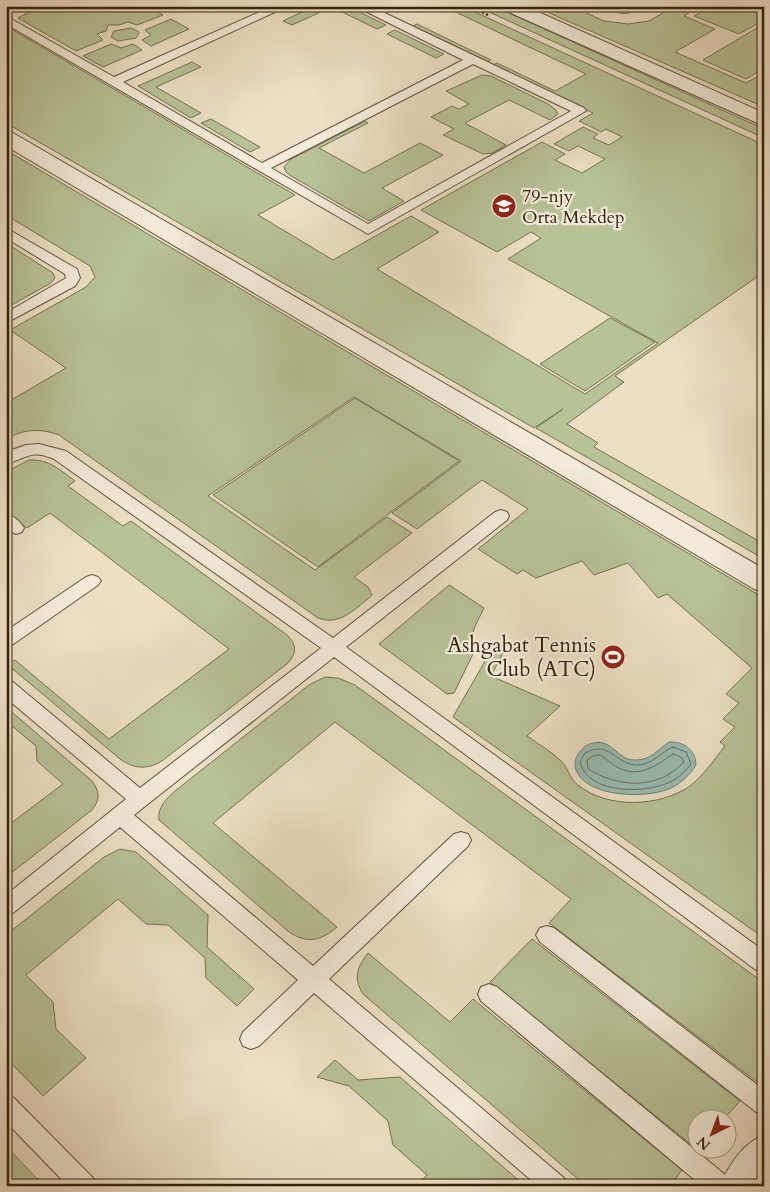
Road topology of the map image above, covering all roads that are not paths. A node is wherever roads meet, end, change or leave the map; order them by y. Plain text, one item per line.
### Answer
1 (283, 6) edge
2 (360, 6) edge
3 (510, 6) edge
4 (6, 19) edge
5 (472, 60) junction
6 (484, 66) junction
7 (114, 82) junction
8 (383, 118) dead end
9 (764, 120) edge
10 (6, 138) edge
11 (261, 168) junction
12 (6, 232) edge
13 (6, 319) edge
14 (6, 459) edge
15 (501, 516) dead end
16 (92, 582) dead end
17 (764, 582) edge
18 (6, 640) edge
19 (334, 648) junction
20 (6, 687) edge
21 (140, 799) junction
22 (120, 815) junction
23 (461, 840) dead end
24 (6, 907) edge
25 (548, 935) dead end
26 (764, 963) edge
27 (314, 980) junction
28 (489, 994) dead end
29 (251, 1039) dead end
30 (764, 1104) edge
31 (6, 1106) edge
32 (764, 1153) edge
33 (85, 1186) edge
34 (556, 1186) edge
35 (721, 1186) edge
36 (738, 1186) edge

1 - 7 lane
2 - 5 lane
3 - 9 street
4 - 7 lane
5 - 6 lane
5 - 11 lane
6 - 8 lane
6 - 11 lane
7 - 11 lane
10 - 17 street
12 - 13 lane
14 - 19 lane
15 - 19 lane
16 - 18 lane
19 - 21 lane
19 - 26 lane
20 - 21 lane
21 - 22 lane
22 - 24 lane
22 - 27 lane
23 - 27 lane
25 - 30 lane
27 - 29 lane
27 - 34 lane
28 - 35 lane
31 - 33 lane
32 - 36 street

